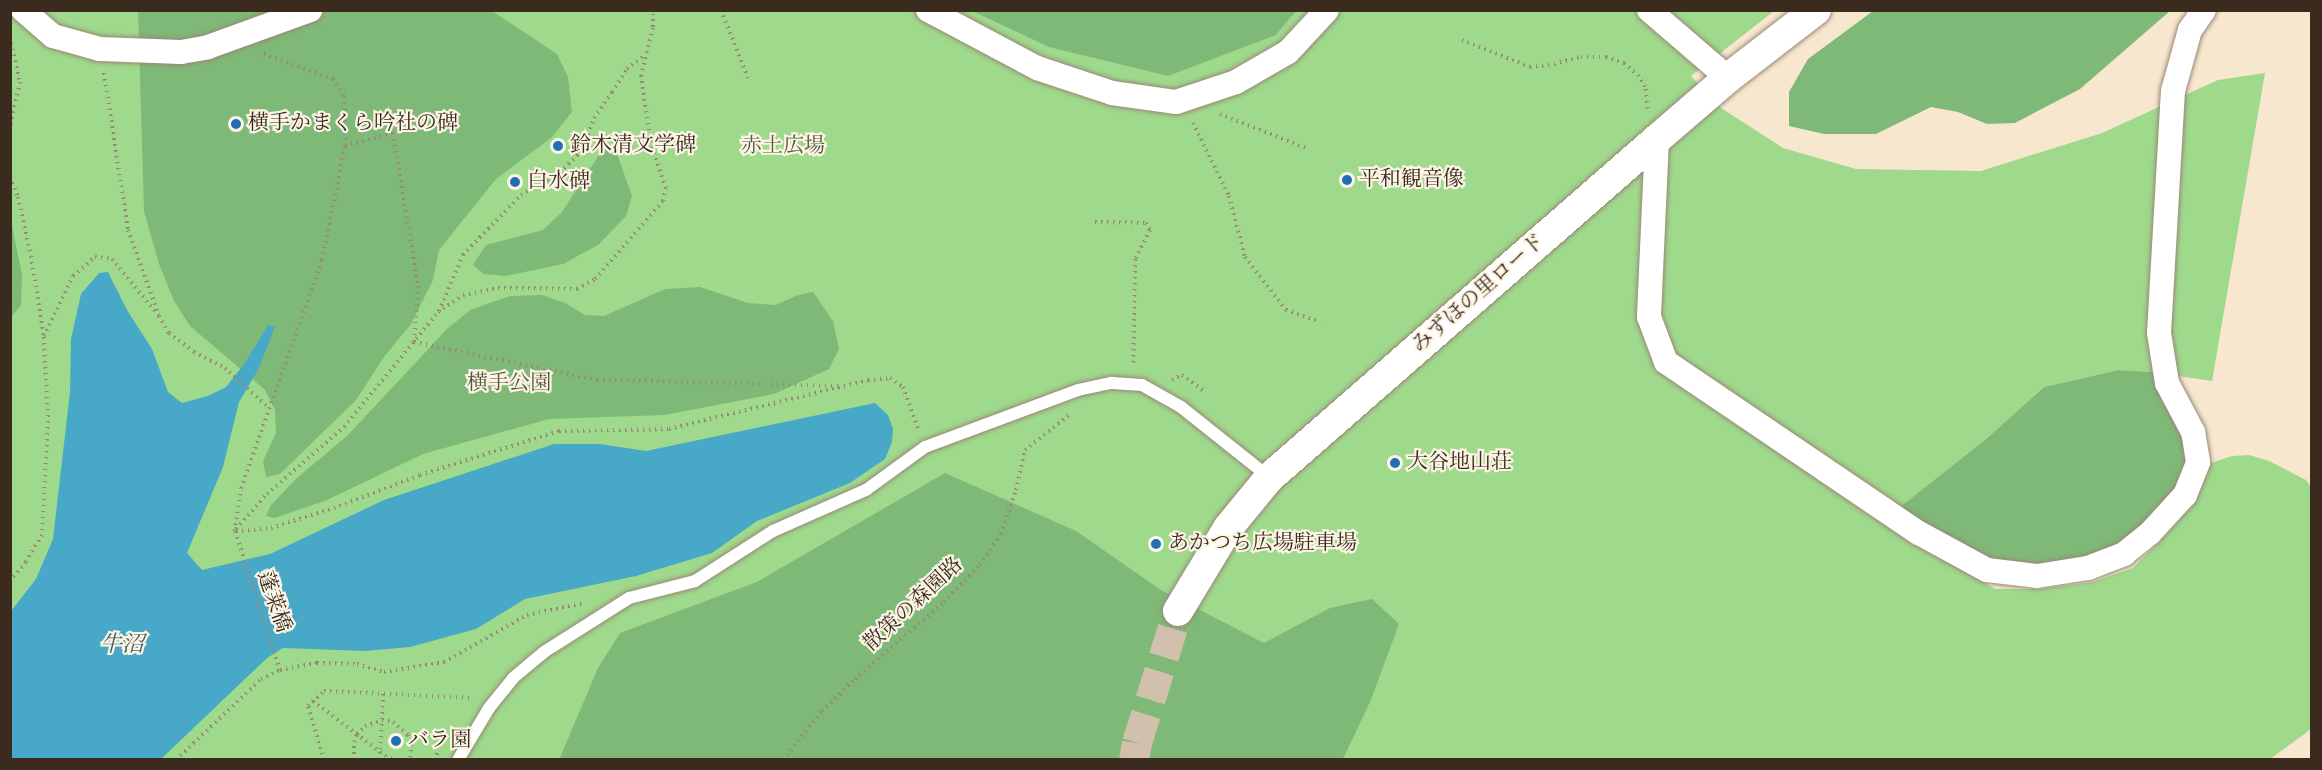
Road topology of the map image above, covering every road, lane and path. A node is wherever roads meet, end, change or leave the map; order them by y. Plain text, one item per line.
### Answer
1 (22, 10) edge
2 (310, 10) edge
3 (653, 10) edge
4 (721, 10) edge
5 (928, 10) edge
6 (1327, 10) edge
7 (1649, 10) edge
8 (1816, 10) edge
9 (2204, 10) edge
10 (242, 34) junction
11 (10, 37) edge
12 (1462, 40) dead end
13 (100, 49) junction
14 (646, 54) junction
15 (748, 78) dead end
16 (1728, 78) junction
17 (1176, 102) junction
18 (1217, 114) dead end
19 (10, 126) edge
20 (1653, 126) junction
21 (345, 146) junction
22 (1306, 148) dead end
23 (10, 177) edge
24 (1095, 222) dead end
25 (438, 312) junction
26 (159, 316) junction
27 (1320, 322) dead end
28 (44, 337) junction
29 (414, 342) junction
30 (1133, 384) junction
31 (849, 387) junction
32 (268, 407) junction
33 (1074, 411) dead end
34 (925, 447) junction
35 (1269, 478) junction
36 (235, 531) junction
37 (10, 581) edge
38 (586, 603) dead end
39 (1178, 611) tunnel mouth
40 (280, 670) junction
41 (383, 694) junction
42 (470, 698) dead end
43 (313, 701) junction
44 (382, 720) junction
45 (357, 734) junction
46 (380, 752) junction
47 (176, 759) edge
48 (324, 759) edge
49 (354, 759) edge
50 (378, 759) edge
51 (393, 759) edge
52 (410, 759) edge
53 (458, 759) edge
54 (783, 759) edge

1 - 13 street
2 - 10 street
3 - 14 path
4 - 15 path
5 - 17 street
6 - 17 street
7 - 16 street
8 - 16 street, みずほの里ロード
9 - 20 street
10 - 13 street
10 - 21 path
11 - 19 path
12 - 20 path
13 - 26 path
14 - 25 path
14 - 25 path
16 - 20 street, みずほの里ロード
17 - 27 path
18 - 22 path
20 - 35 street, みずほの里ロード
21 - 29 path
21 - 32 path
23 - 28 path
24 - 30 path
25 - 29 path
26 - 28 path
26 - 32 path
28 - 37 path
29 - 31 path
29 - 36 path
30 - 34 lane
30 - 35 lane
31 - 34 path
31 - 36 path
32 - 36 path
33 - 54 path, 散策の森園路
34 - 53 lane
35 - 39 street, みずほの里ロード
36 - 40 path, 蓬莱橋
38 - 40 path
40 - 47 path
41 - 42 path
41 - 43 path
41 - 44 path
43 - 45 path
43 - 48 path
44 - 45 path
44 - 46 path
44 - 52 path
45 - 46 path
45 - 49 path
46 - 50 path
46 - 51 path

